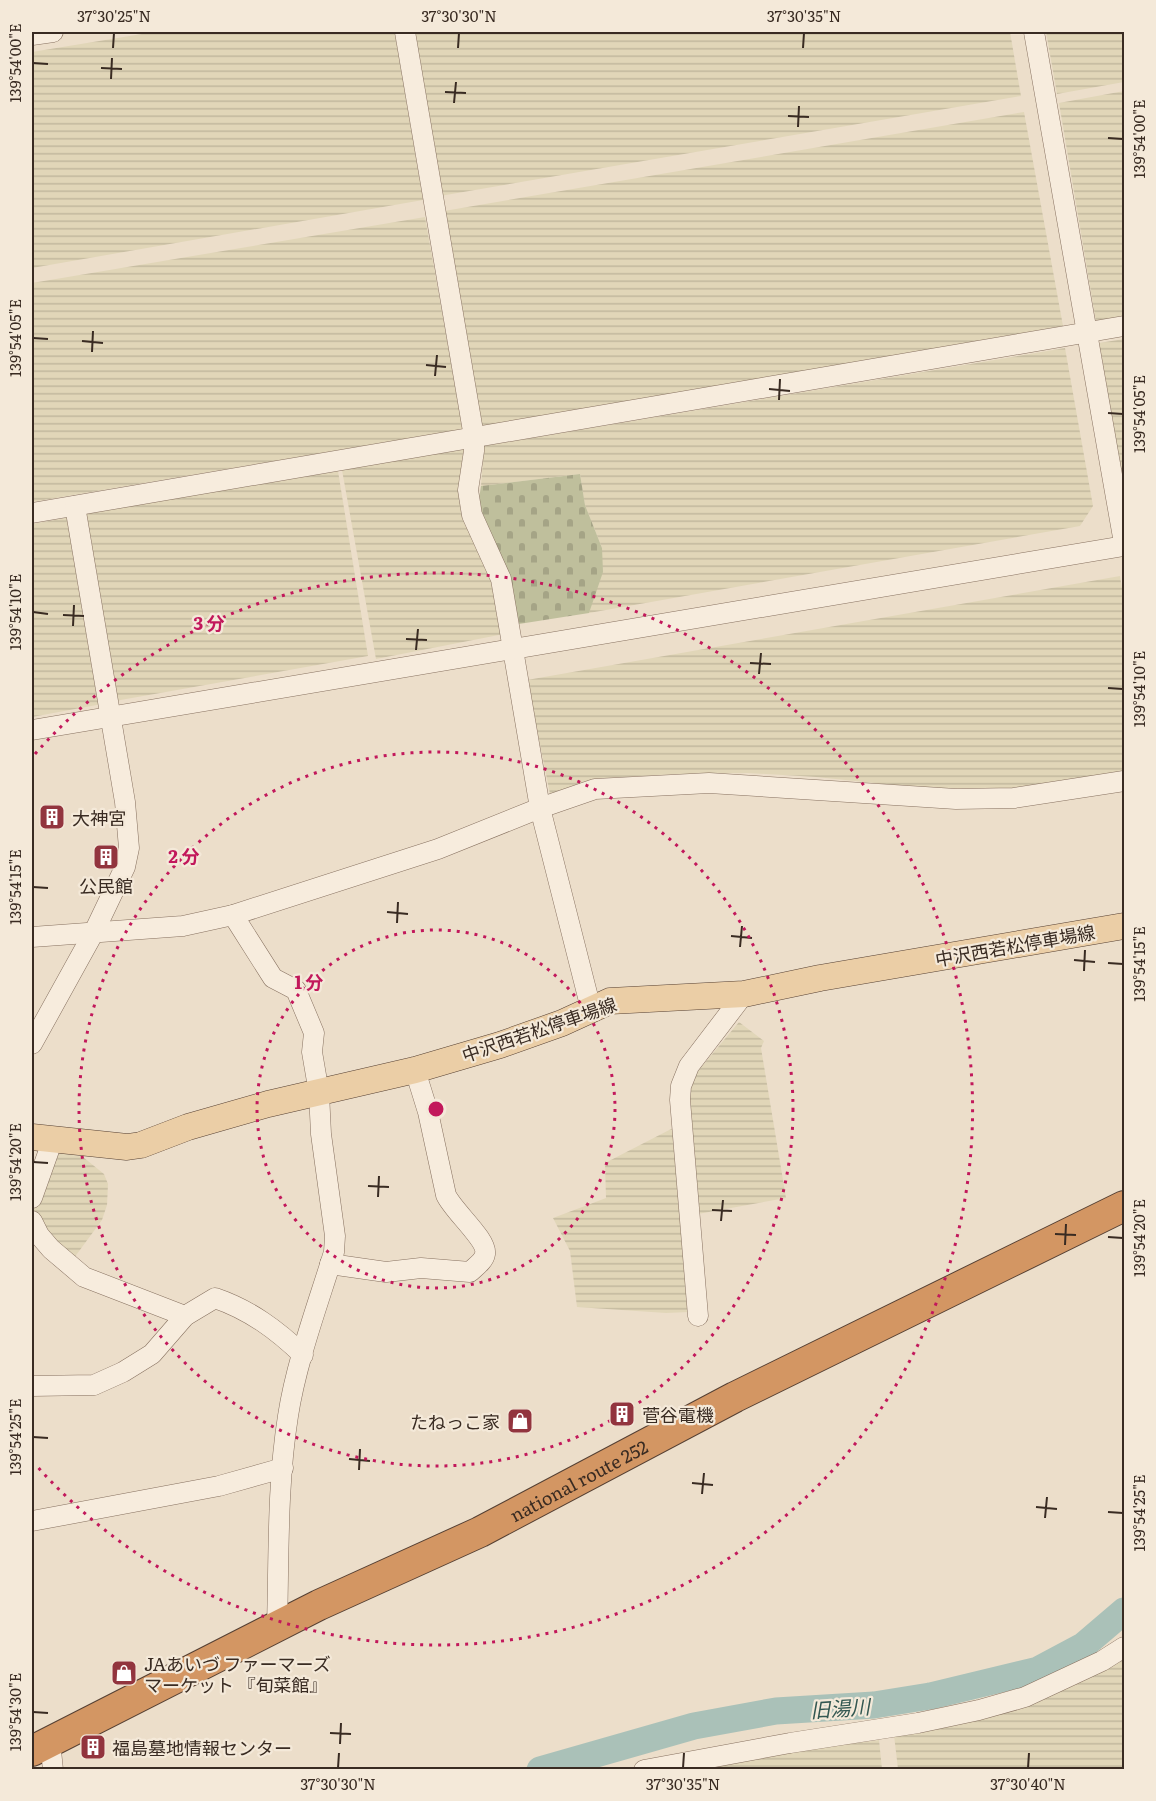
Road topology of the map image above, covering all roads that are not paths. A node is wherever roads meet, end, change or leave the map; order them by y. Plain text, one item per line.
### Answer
1 (53, 32) edge
2 (405, 32) edge
3 (1034, 32) edge
4 (32, 35) edge
5 (1125, 326) edge
6 (1086, 332) junction
7 (474, 437) junction
8 (75, 506) junction
9 (32, 513) edge
10 (1125, 544) edge
11 (513, 649) junction
12 (111, 717) junction
13 (32, 730) edge
14 (1125, 781) edge
15 (540, 808) junction
16 (233, 915) junction
17 (1125, 926) edge
18 (94, 932) junction
19 (32, 937) edge
20 (744, 993) junction
21 (591, 1009) junction
22 (32, 1044) edge
23 (415, 1070) junction
24 (319, 1093) junction
25 (42, 1138) edge
26 (32, 1198) edge
27 (1125, 1206) edge
28 (32, 1221) edge
29 (330, 1264) junction
30 (185, 1316) junction
31 (698, 1316) dead end
32 (303, 1355) junction
33 (32, 1386) edge
34 (283, 1468) junction
35 (32, 1521) edge
36 (277, 1627) junction
37 (1125, 1647) edge
38 (45, 1754) edge
39 (644, 1770) edge

1 - 4 street
2 - 7 street
3 - 6 street
5 - 6 street
6 - 7 street
6 - 10 street
7 - 8 street
7 - 11 street
8 - 9 street
8 - 12 street
10 - 11 street
11 - 12 street
11 - 15 street
12 - 13 street
12 - 18 street
14 - 15 street
15 - 16 street
15 - 21 street
16 - 18 street
16 - 24 street
17 - 20 main road, 中沢西若松停車場線
18 - 19 street
18 - 22 street
20 - 21 main road, 中沢西若松停車場線
20 - 31 street
21 - 23 main road, 中沢西若松停車場線
23 - 24 main road, 中沢西若松停車場線
23 - 29 street
24 - 25 main road, 中沢西若松停車場線
24 - 29 street
25 - 26 street
27 - 36 highway, national route 252
28 - 30 street
29 - 32 street
30 - 32 street
30 - 33 street
32 - 34 street
34 - 35 street
34 - 36 street
36 - 38 highway, national route 252
37 - 39 street

